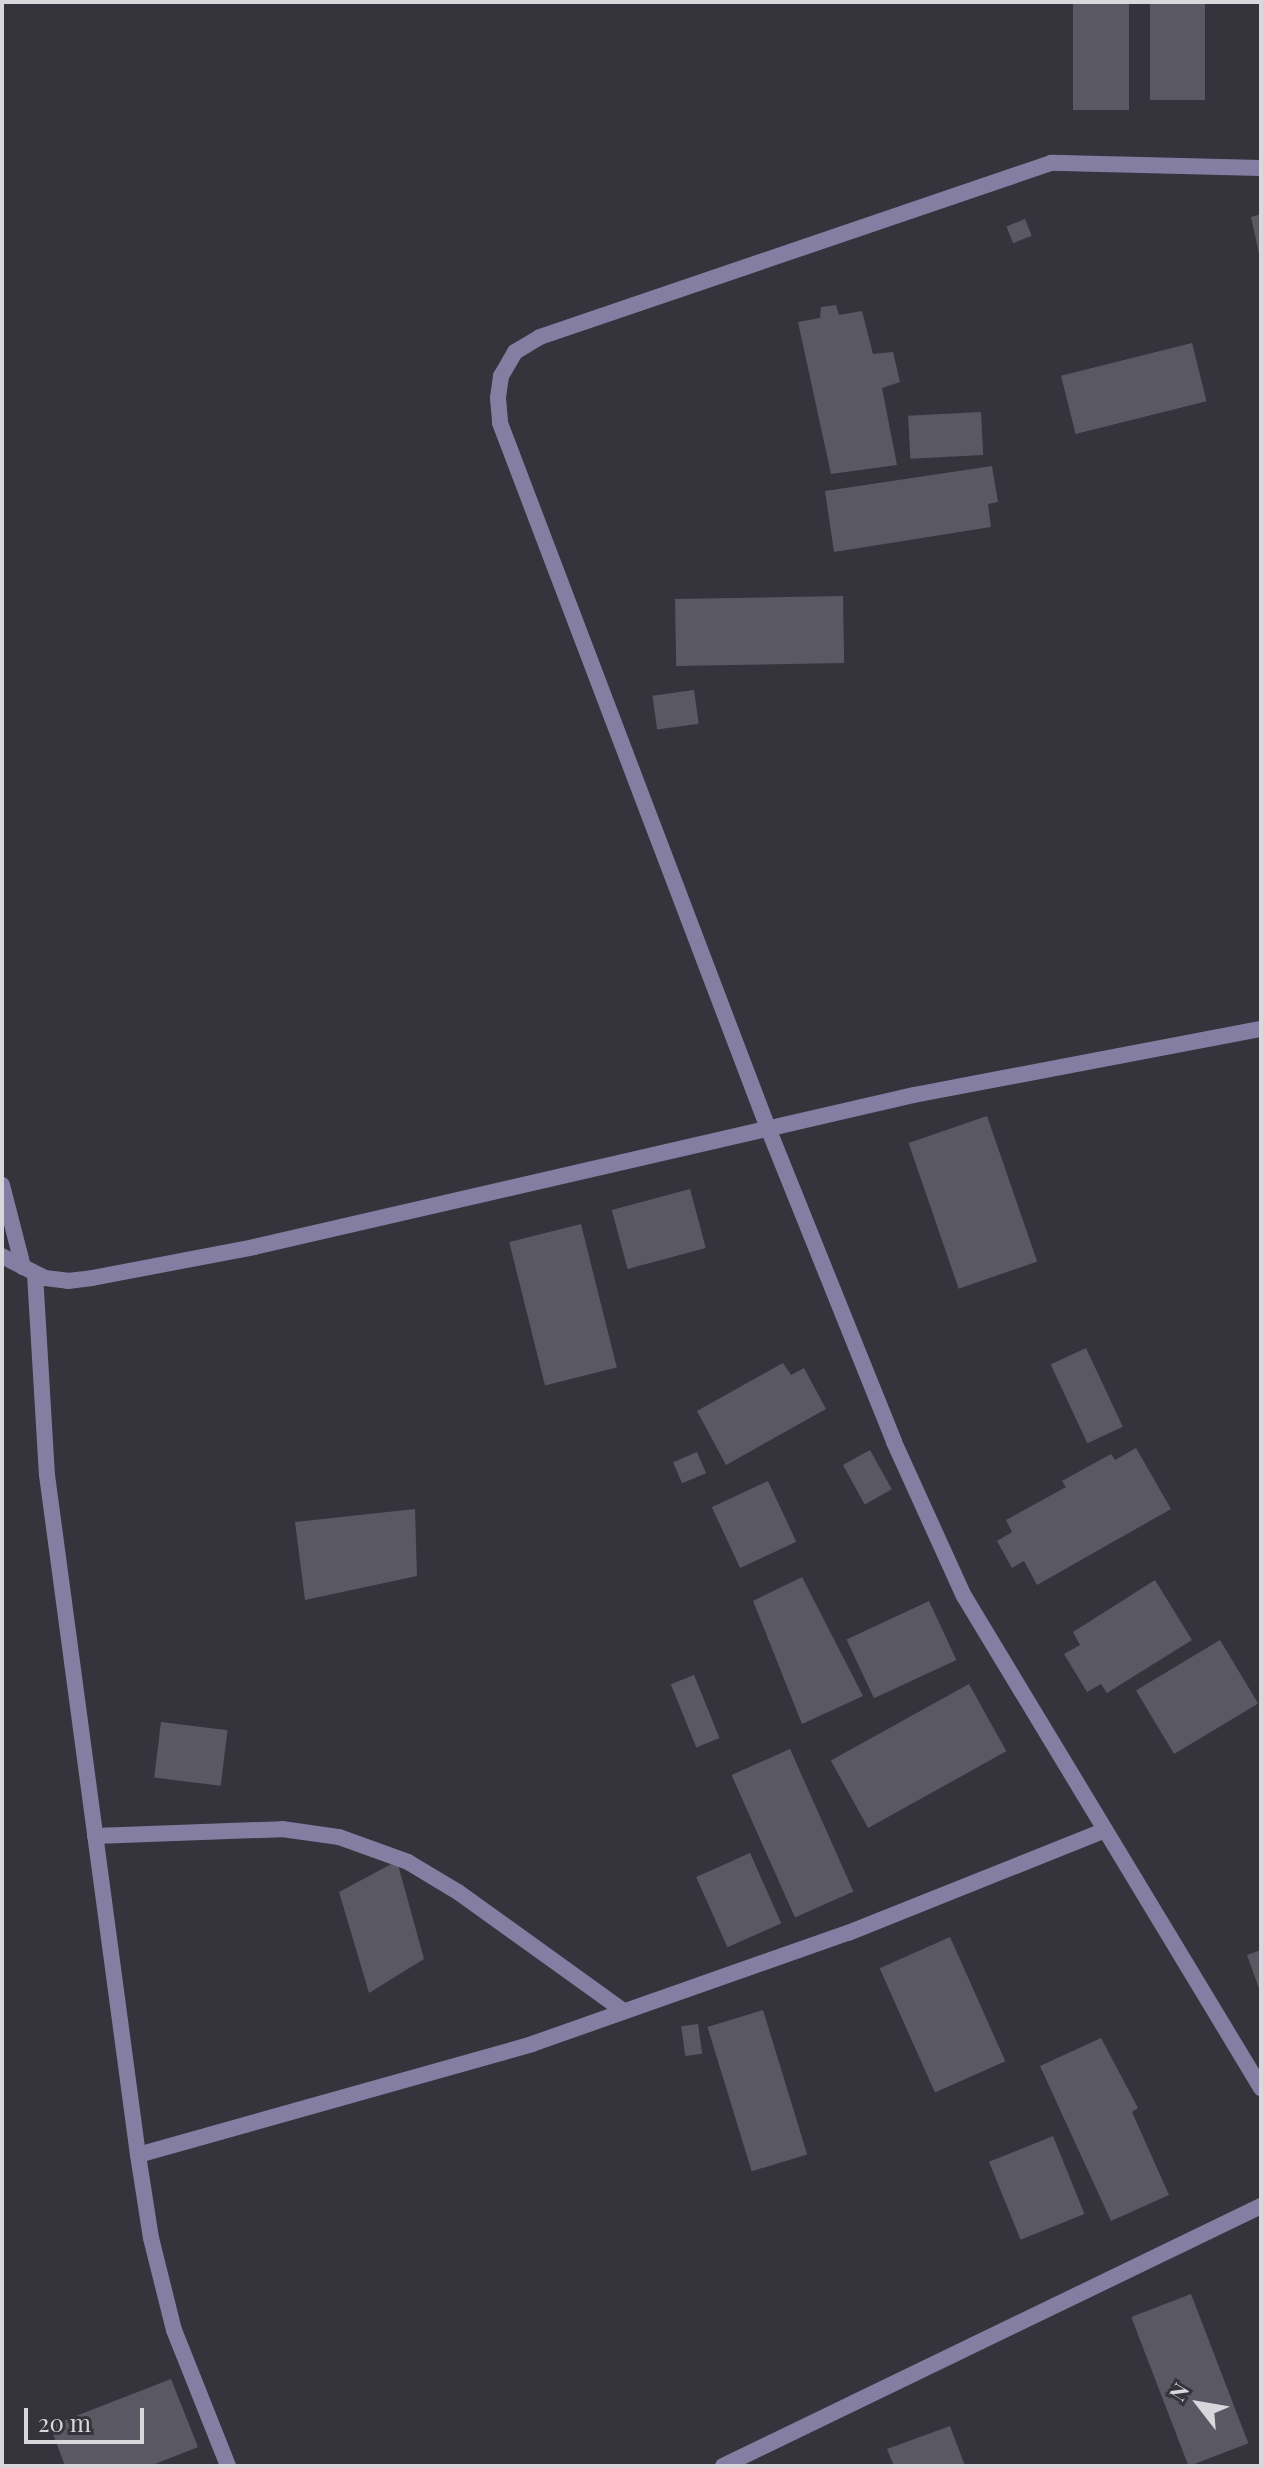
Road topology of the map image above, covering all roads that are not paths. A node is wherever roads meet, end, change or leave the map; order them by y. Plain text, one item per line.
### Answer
1 (1261, 168) edge
2 (1261, 1029) edge
3 (768, 1128) junction
4 (2, 1185) edge
5 (2, 1256) edge
6 (29, 1271) junction
7 (1105, 1830) junction
8 (95, 1836) junction
9 (622, 2010) junction
10 (1261, 2088) edge
11 (138, 2155) junction
12 (1261, 2206) edge
13 (228, 2466) edge
14 (723, 2466) edge

1 - 3 street
2 - 3 street
3 - 6 street
3 - 7 street
4 - 6 street
5 - 6 street
6 - 8 street
7 - 9 street
7 - 10 street
8 - 9 street
8 - 11 street
9 - 11 street
11 - 13 street
12 - 14 street

